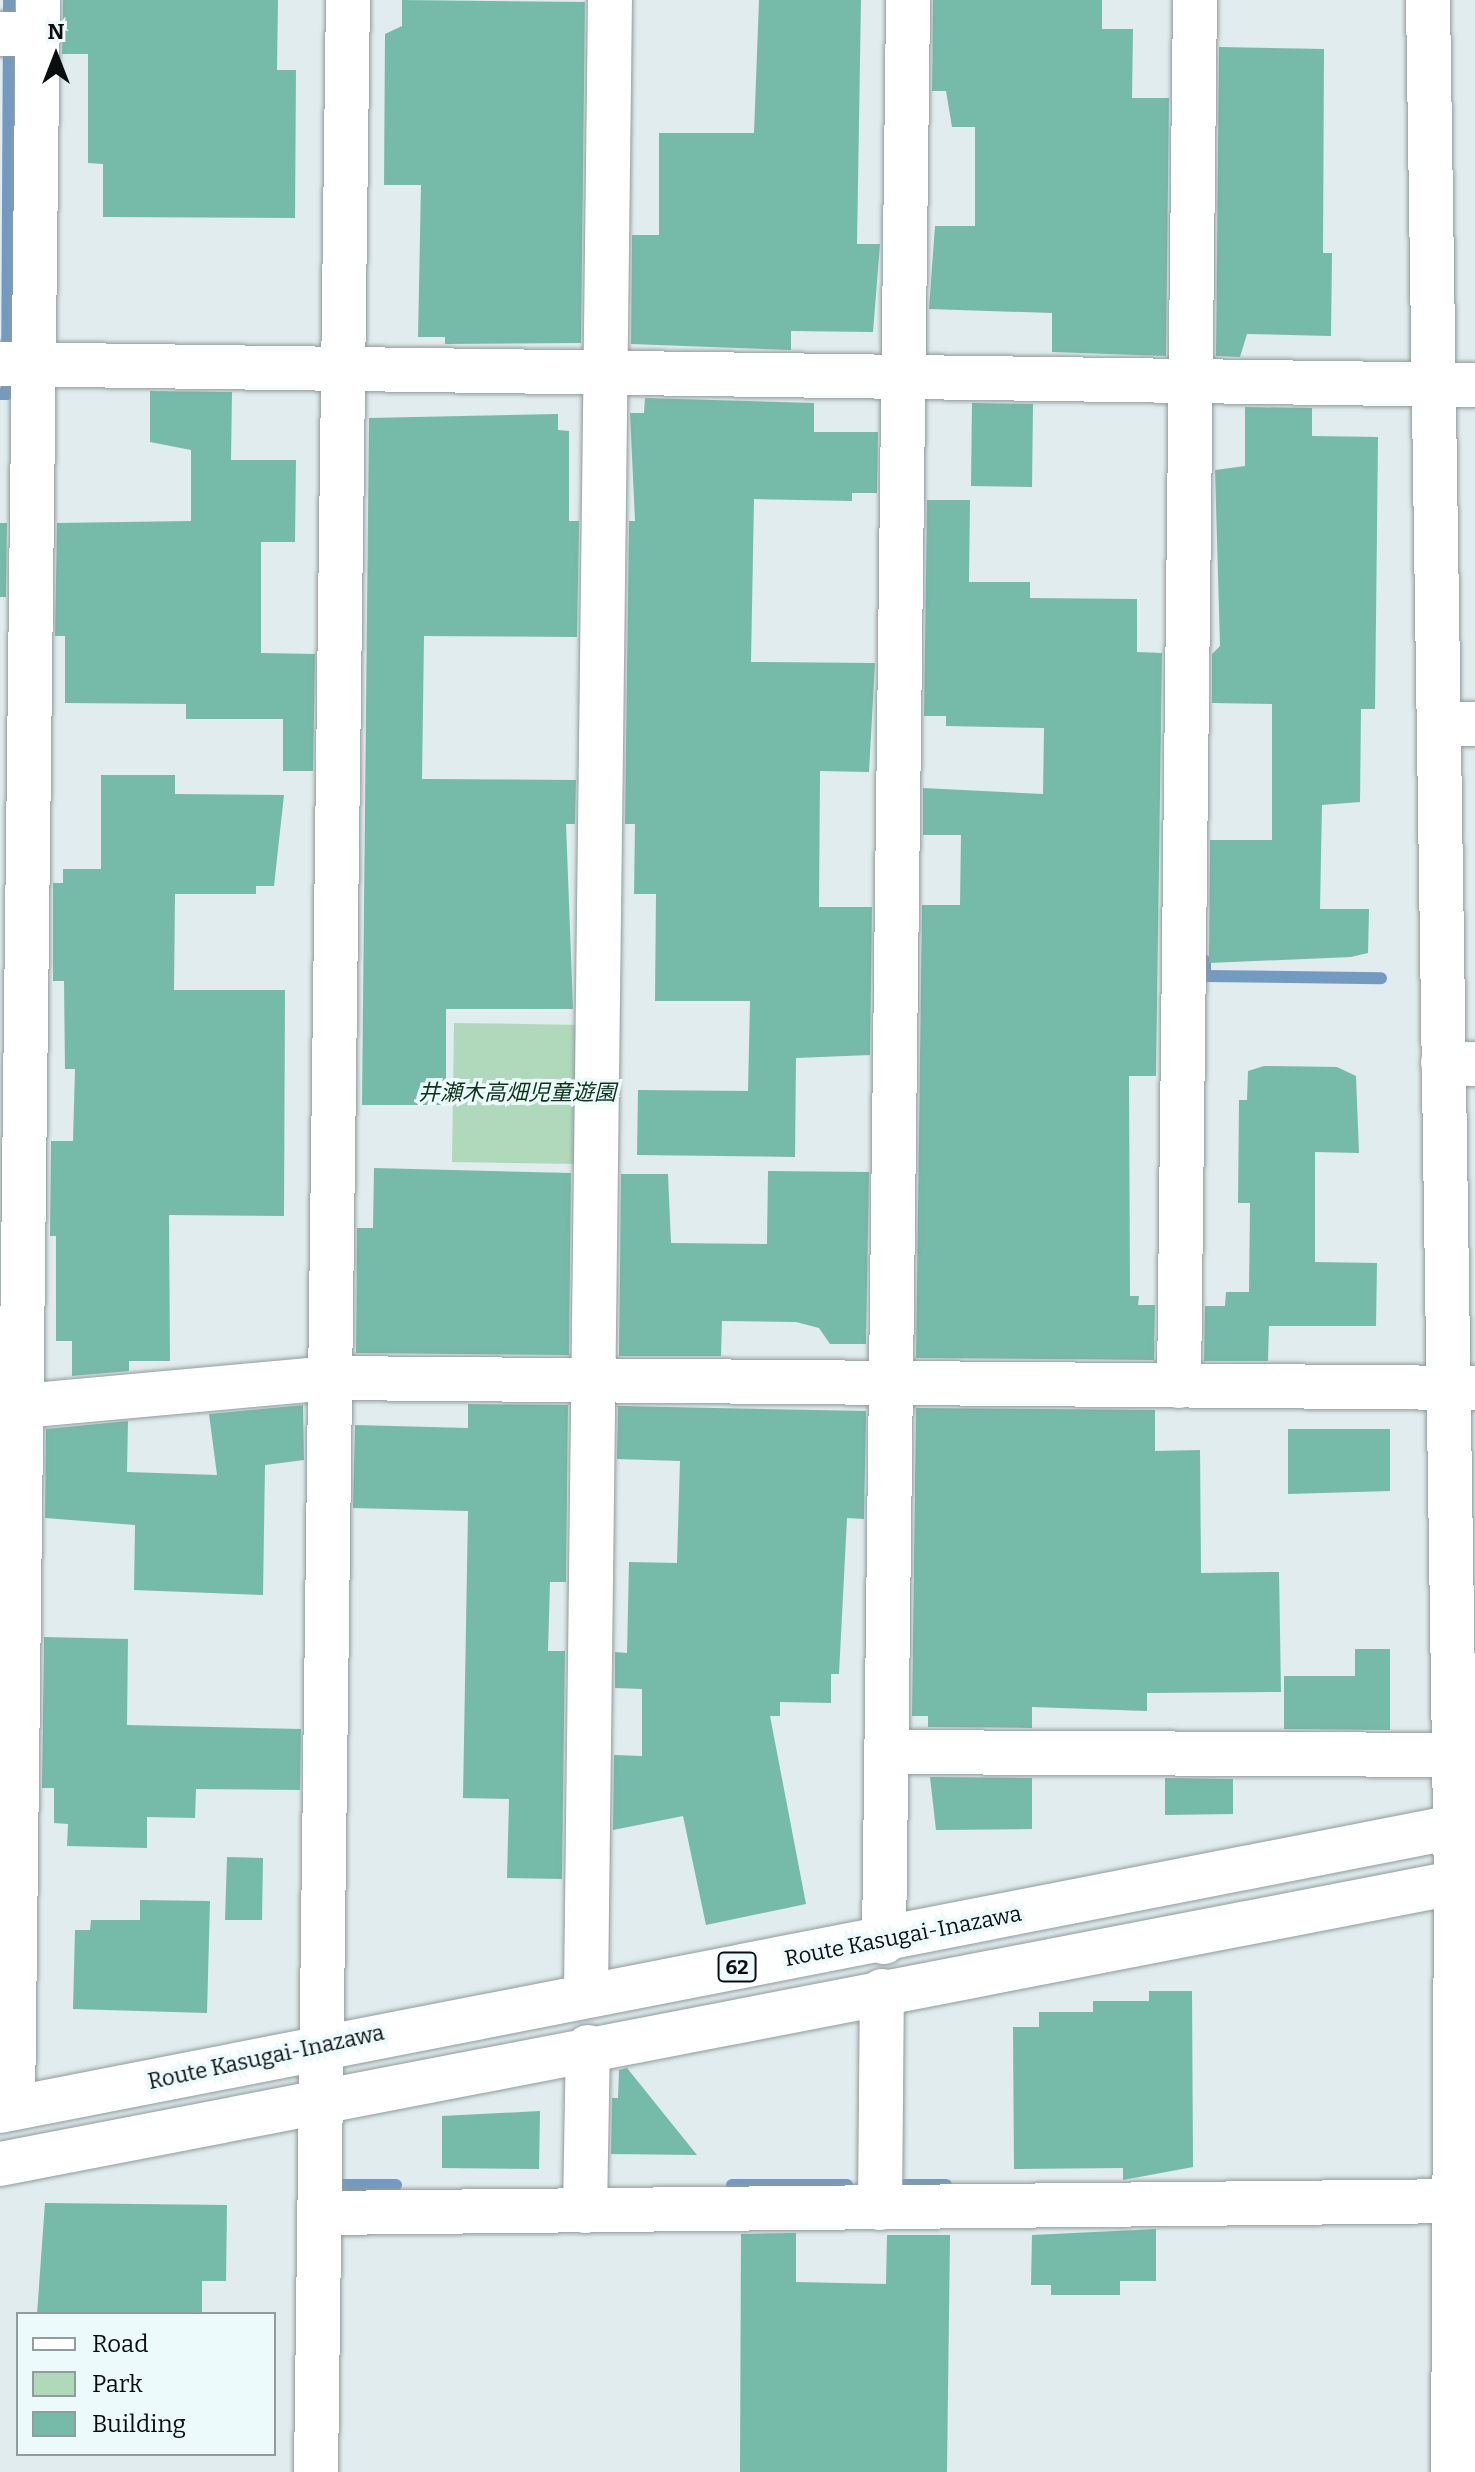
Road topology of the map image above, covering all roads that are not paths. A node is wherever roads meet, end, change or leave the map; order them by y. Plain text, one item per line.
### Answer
1 (348, 0) edge
2 (610, 0) edge
3 (908, 0) edge
4 (1195, 0) edge
5 (1428, 0) edge
6 (23, 25) edge
7 (17, 364) edge
8 (343, 370) junction
9 (606, 374) junction
10 (903, 378) junction
11 (1190, 381) junction
12 (1454, 385) edge
13 (1457, 724) edge
14 (1459, 1063) edge
15 (329, 1378) junction
16 (593, 1382) junction
17 (891, 1386) junction
18 (1179, 1386) junction
19 (1461, 1388) edge
20 (12, 1407) edge
21 (886, 1752) junction
22 (1454, 1755) junction
23 (1465, 1825) edge
24 (1466, 1880) edge
25 (884, 1942) junction
26 (882, 1991) junction
27 (586, 1992) junction
28 (327, 2044) junction
29 (588, 2047) junction
30 (322, 2098) junction
31 (7, 2110) edge
32 (0, 2164) edge
33 (1465, 2202) edge
34 (880, 2208) junction
35 (585, 2211) junction
36 (320, 2213) junction
37 (316, 2472) edge
38 (1453, 2472) edge

1 - 8 street
2 - 9 street
3 - 10 street
4 - 11 street
5 - 12 street
6 - 7 street
7 - 8 street
7 - 20 street
8 - 9 street
8 - 15 street
9 - 10 street
9 - 16 street
10 - 11 street
10 - 17 street
11 - 12 street
11 - 18 street
12 - 13 street
13 - 14 street
14 - 19 street
15 - 16 street
15 - 20 street
15 - 28 street
16 - 17 street
16 - 27 street
17 - 18 street
17 - 21 street
18 - 19 street
19 - 22 street
20 - 31 street
21 - 22 street
21 - 25 street
22 - 23 street
23 - 24 street
23 - 25 street, Route Kasugai-Inazawa / 62
24 - 26 street, 62
24 - 33 street
25 - 27 street, Route Kasugai-Inazawa / 62
26 - 29 street, 62
26 - 34 street
27 - 28 street, Route Kasugai-Inazawa / 62
28 - 30 street
28 - 31 street, Route Kasugai-Inazawa / 62
29 - 30 street, 62
29 - 35 street
30 - 32 street, 62
30 - 36 street
33 - 34 street
33 - 38 street
34 - 35 street
35 - 36 street
36 - 37 street

